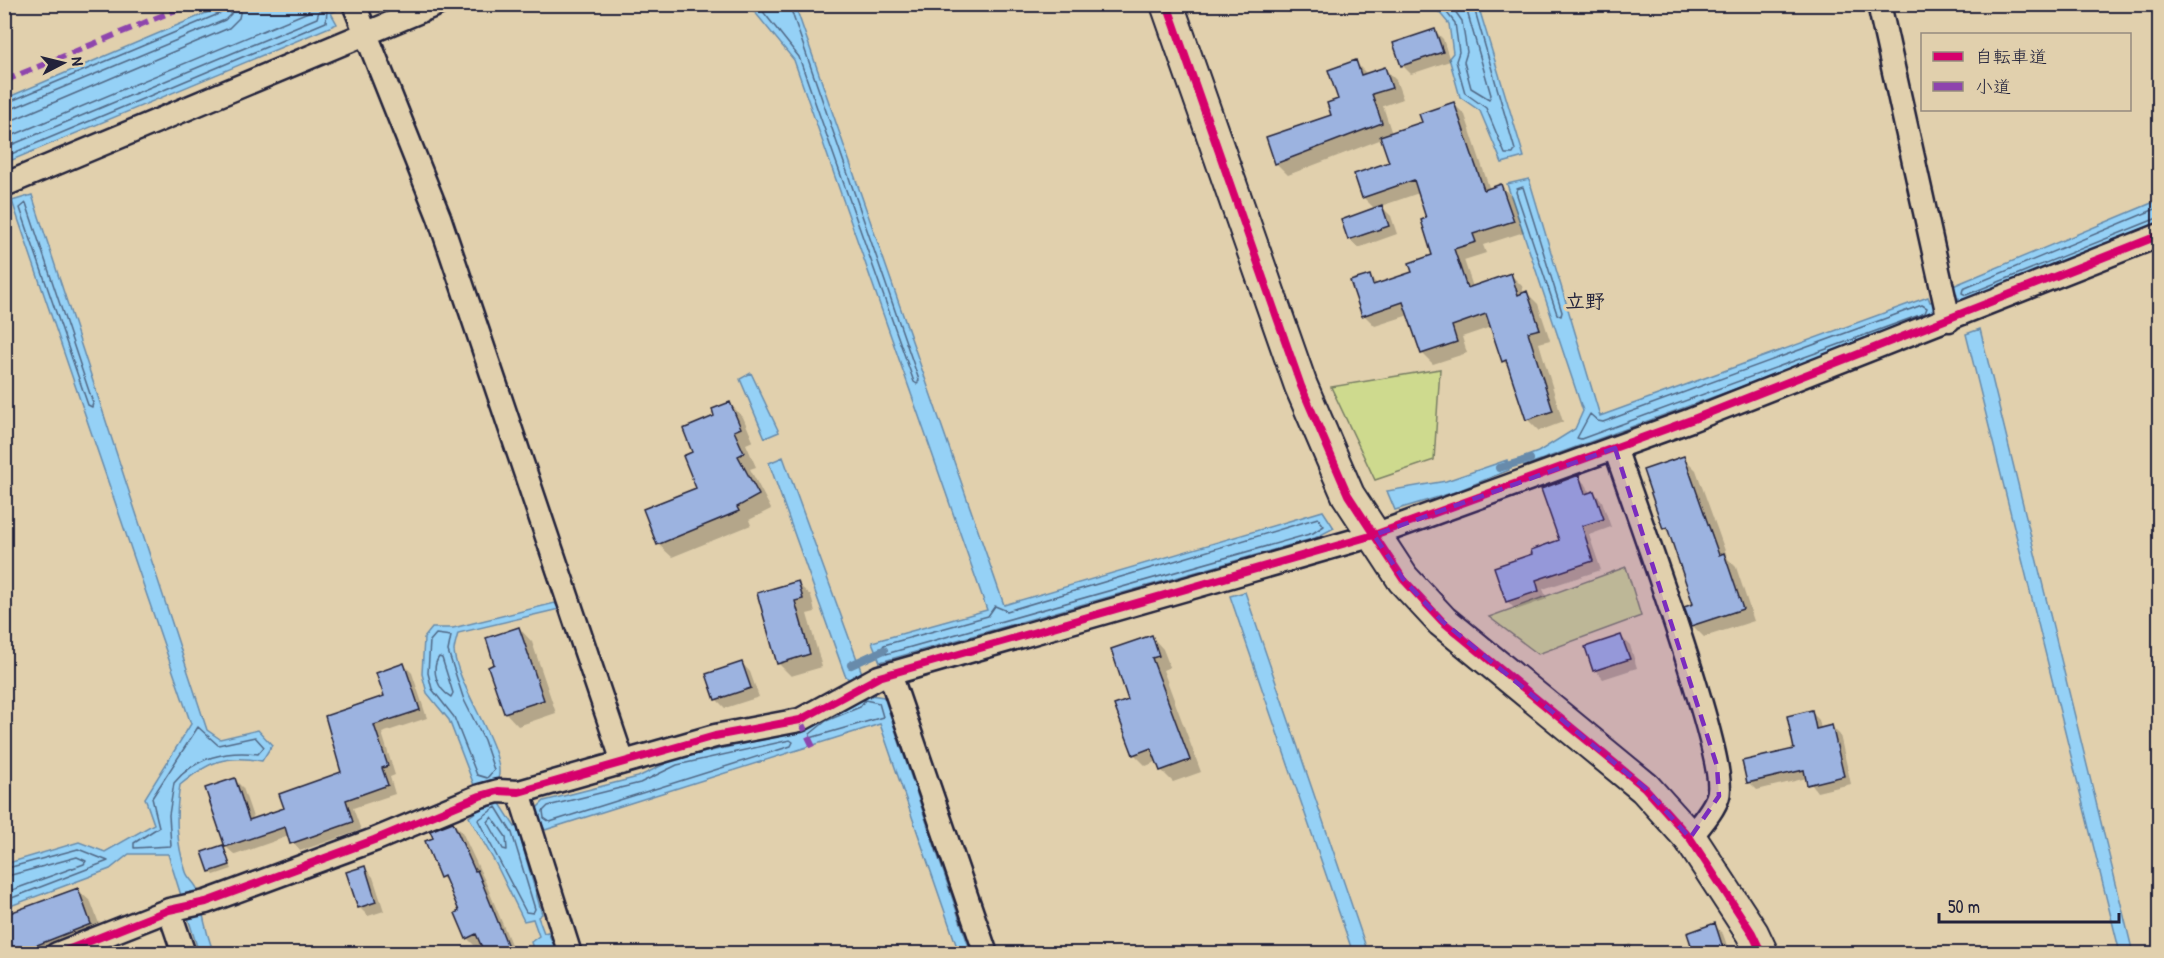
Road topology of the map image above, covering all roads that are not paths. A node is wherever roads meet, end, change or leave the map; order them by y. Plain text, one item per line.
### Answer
1 (354, 4) edge
2 (437, 4) edge
3 (1167, 4) edge
4 (1879, 4) edge
5 (366, 34) junction
6 (4, 184) edge
7 (2160, 235) edge
8 (1949, 320) junction
9 (1614, 448) junction
10 (1374, 535) junction
11 (890, 674) junction
12 (623, 762) junction
13 (505, 798) junction
14 (1690, 838) junction
15 (169, 910) junction
16 (57, 954) edge
17 (184, 954) edge
18 (570, 954) edge
19 (986, 954) edge
20 (1762, 954) edge

1 - 5 street
2 - 5 street
3 - 10 street
4 - 8 street
5 - 6 street
5 - 12 street
7 - 8 street
8 - 9 street
9 - 10 street
9 - 14 street
10 - 11 street
10 - 14 street
11 - 12 street
11 - 19 street
12 - 13 street
13 - 15 street
13 - 18 street
14 - 20 street
15 - 16 street
15 - 17 street

